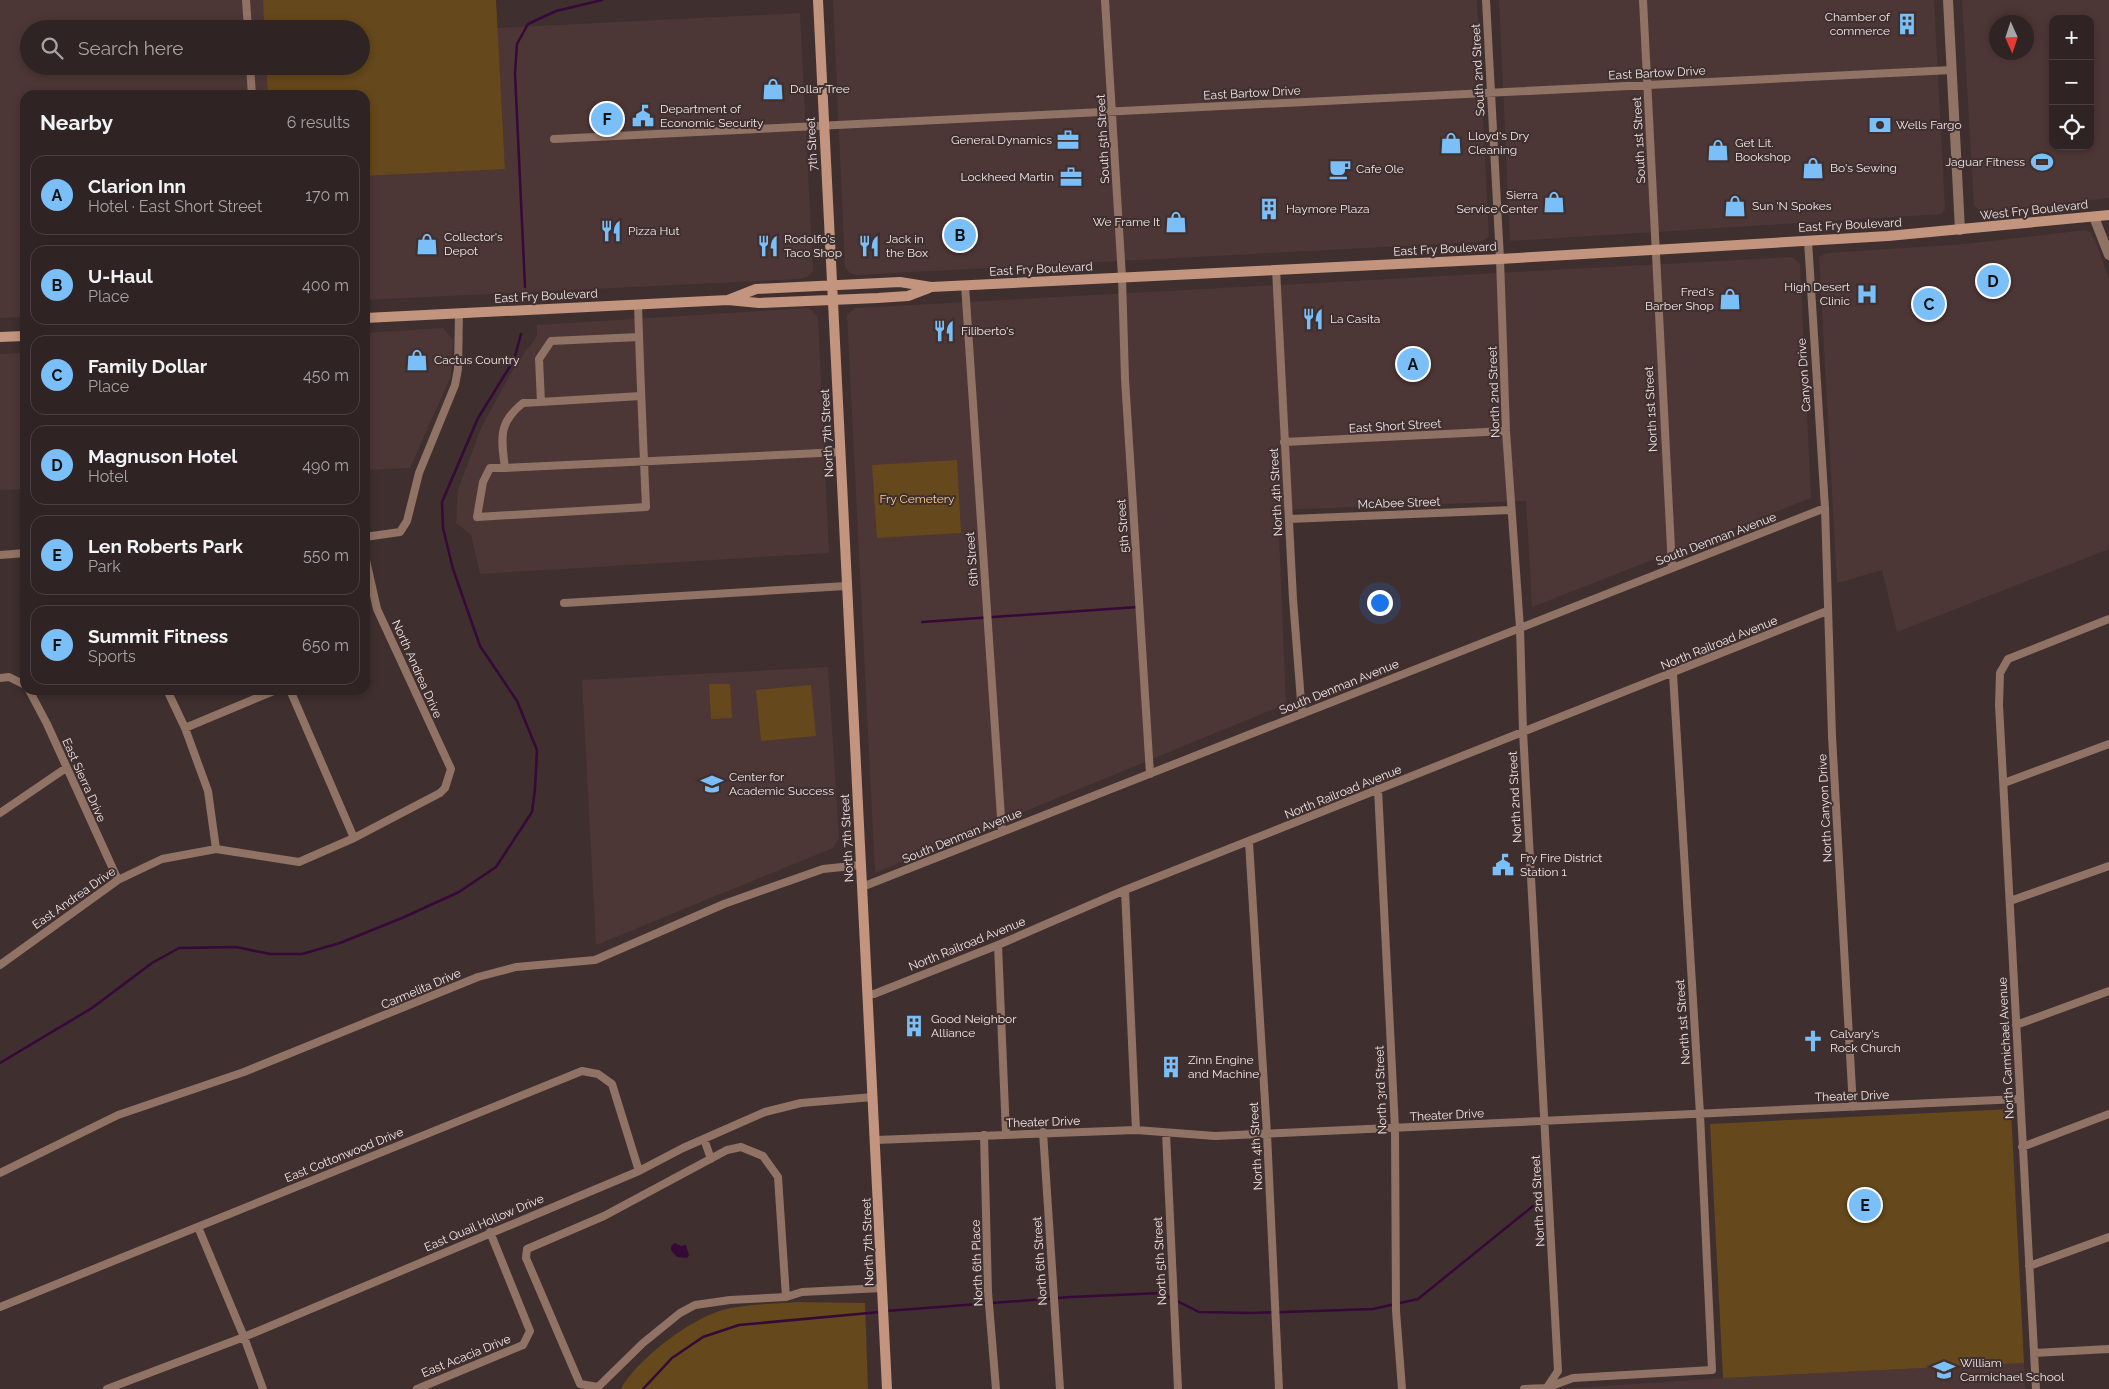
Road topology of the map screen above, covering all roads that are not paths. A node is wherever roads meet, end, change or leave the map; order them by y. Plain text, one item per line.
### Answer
1 (246, 0) edge
2 (818, 0) edge
3 (1105, 0) edge
4 (1486, 0) edge
5 (1643, 0) edge
6 (1948, 0) edge
7 (247, 20) edge
8 (1952, 70) junction
9 (251, 75) edge
10 (1648, 85) junction
11 (252, 90) edge
12 (1490, 92) junction
13 (1112, 111) junction
14 (824, 126) junction
15 (554, 140) dead end
16 (2109, 215) edge
17 (2094, 217) junction
18 (1960, 230) junction
19 (1808, 241) junction
20 (1655, 249) junction
21 (2109, 255) edge
22 (1500, 259) junction
23 (1276, 269) junction
24 (1122, 277) junction
25 (965, 285) junction
26 (832, 286) junction
27 (931, 287) junction
28 (728, 300) junction
29 (833, 300) junction
30 (638, 304) junction
31 (459, 313) junction
32 (370, 318) edge
33 (20, 336) edge
34 (0, 337) edge
35 (639, 337) junction
36 (641, 396) junction
37 (542, 402) junction
38 (1506, 431) junction
39 (1284, 442) junction
40 (840, 452) junction
41 (644, 461) junction
42 (505, 468) junction
43 (1825, 508) junction
44 (1511, 510) junction
45 (1289, 519) junction
46 (370, 536) edge
47 (20, 554) edge
48 (0, 555) edge
49 (1672, 568) junction
50 (370, 578) edge
51 (846, 586) junction
52 (564, 603) dead end
53 (1827, 611) junction
54 (2109, 619) edge
55 (1520, 628) junction
56 (1673, 674) junction
57 (0, 678) edge
58 (20, 682) edge
59 (32, 695) edge
60 (170, 695) edge
61 (264, 695) edge
62 (292, 695) edge
63 (1302, 714) junction
64 (185, 728) junction
65 (1523, 731) junction
66 (2109, 744) edge
67 (66, 768) junction
68 (1150, 774) junction
69 (2004, 783) junction
70 (446, 788) joint
71 (1378, 789) junction
72 (0, 813) edge
73 (1002, 832) junction
74 (354, 838) junction
75 (1249, 842) junction
76 (216, 849) junction
77 (861, 864) junction
78 (2109, 866) edge
79 (118, 880) junction
80 (862, 887) junction
81 (1125, 890) junction
82 (2010, 901) junction
83 (998, 945) junction
84 (0, 964) edge
85 (2109, 991) edge
86 (868, 994) junction
87 (2016, 1025) junction
88 (873, 1097) junction
89 (2019, 1099) junction
90 (1853, 1108) junction
91 (1700, 1114) junction
92 (2109, 1114) edge
93 (1545, 1122) junction
94 (1395, 1129) junction
95 (1136, 1130) junction
96 (1043, 1132) junction
97 (1166, 1133) junction
98 (1006, 1134) junction
99 (1266, 1134) junction
100 (984, 1135) junction
101 (704, 1139) junction
102 (876, 1140) junction
103 (2022, 1147) junction
104 (711, 1159) junction
105 (639, 1171) junction
106 (0, 1173) edge
107 (198, 1226) junction
108 (490, 1232) junction
109 (2109, 1237) edge
110 (2028, 1266) junction
111 (882, 1288) junction
112 (786, 1297) junction
113 (0, 1307) edge
114 (244, 1336) junction
115 (2109, 1349) edge
116 (2034, 1353) junction
117 (1546, 1388) edge
118 (108, 1389) edge
119 (263, 1389) edge
120 (417, 1389) edge
121 (887, 1389) edge
122 (996, 1389) edge
123 (1060, 1389) edge
124 (1178, 1389) edge
125 (1279, 1389) edge
126 (1402, 1389) edge
127 (1524, 1389) edge
128 (2036, 1389) edge

1 - 7 street
2 - 14 main road, 7th Street
3 - 13 street, South 5th Street
4 - 12 street, South 2nd Street
5 - 10 street, South 1st Street
6 - 8 street
8 - 10 street, East Bartow Drive
8 - 18 street
9 - 11 street
10 - 12 street, East Bartow Drive
10 - 20 street, South 1st Street
12 - 13 street, East Bartow Drive
12 - 22 street, South 2nd Street
13 - 14 street, East Bartow Drive
13 - 24 street, South 5th Street
14 - 15 street, East Bartow Drive
14 - 26 main road, 7th Street
16 - 17 main road, West Fry Boulevard
17 - 18 main road, West Fry Boulevard
17 - 21 street
18 - 19 main road, East Fry Boulevard
19 - 20 main road, East Fry Boulevard
19 - 43 street, Canyon Drive
20 - 22 main road, East Fry Boulevard
20 - 49 street, North 1st Street
22 - 23 main road, East Fry Boulevard
22 - 38 street, North 2nd Street
23 - 24 main road, East Fry Boulevard
23 - 39 street, North 4th Street
24 - 25 main road, East Fry Boulevard
24 - 68 street, 5th Street
25 - 27 main road, East Fry Boulevard
25 - 73 street, 6th Street
26 - 27 main road, East Fry Boulevard
26 - 28 main road, East Fry Boulevard
26 - 29 main road, North 7th Street
27 - 29 main road, East Fry Boulevard
28 - 29 main road, East Fry Boulevard
28 - 30 main road, East Fry Boulevard
29 - 40 main road, North 7th Street
30 - 31 main road, East Fry Boulevard
30 - 35 street
31 - 32 main road, East Fry Boulevard
31 - 46 street
33 - 34 main road
35 - 36 street
35 - 37 street
36 - 37 street
36 - 41 street
37 - 42 street
38 - 39 street, East Short Street
38 - 44 street, North 2nd Street
39 - 45 street, North 4th Street
40 - 41 street
40 - 51 main road, North 7th Street
41 - 42 street
41 - 42 street
43 - 49 street, South Denman Avenue
43 - 53 street, North Canyon Drive
44 - 45 street, McAbee Street
44 - 55 street, North 2nd Street
45 - 63 street, North 4th Street
47 - 48 street
49 - 55 street, South Denman Avenue
50 - 70 street, North Andrea Drive
51 - 52 street
51 - 77 main road, North 7th Street
53 - 56 street, North Railroad Avenue
53 - 90 street, North Canyon Drive
54 - 69 street, North Carmichael Avenue
55 - 63 street, South Denman Avenue
55 - 65 street, North 2nd Street
56 - 65 street, North Railroad Avenue
56 - 91 street, North 1st Street
57 - 58 street
59 - 67 street, East Sierra Drive
60 - 64 street
61 - 64 street
62 - 74 street
63 - 68 street, South Denman Avenue
64 - 76 street
65 - 71 street, North Railroad Avenue
65 - 93 street, North 2nd Street
66 - 69 street
67 - 72 street
67 - 79 street, East Sierra Drive
68 - 73 street, South Denman Avenue
69 - 82 street, North Carmichael Avenue
70 - 74 street, East Andrea Drive
71 - 75 street, North Railroad Avenue
71 - 94 street, North 3rd Street
73 - 80 street, South Denman Avenue
74 - 76 street, East Andrea Drive
75 - 81 street, North Railroad Avenue
75 - 99 street, North 4th Street
76 - 79 street, East Andrea Drive
77 - 80 main road, North 7th Street
77 - 106 street, Carmelita Drive
78 - 82 street
79 - 84 street, East Andrea Drive
80 - 86 main road, North 7th Street
81 - 83 street, North Railroad Avenue
81 - 95 street
82 - 87 street, North Carmichael Avenue
83 - 86 street, North Railroad Avenue
83 - 98 street
85 - 87 street
86 - 88 main road, North 7th Street
87 - 89 street, North Carmichael Avenue
88 - 101 street, East Quail Hollow Drive
88 - 102 main road, North 7th Street
89 - 90 street, Theater Drive
89 - 103 street, North Carmichael Avenue
90 - 91 street, Theater Drive
91 - 93 street, Theater Drive
91 - 117 street, North 1st Street
92 - 103 street
93 - 94 street, Theater Drive
93 - 117 street, North 2nd Street
94 - 99 street, Theater Drive
94 - 126 street, North 3rd Street
95 - 96 street, Theater Drive
95 - 97 street, Theater Drive
96 - 98 street, Theater Drive
96 - 123 street, North 6th Street
97 - 99 street, Theater Drive
97 - 124 street, North 5th Street
98 - 100 street, Theater Drive
99 - 125 street, North 4th Street
100 - 102 street, Theater Drive
100 - 122 street, North 6th Place
101 - 104 street
101 - 105 street, East Quail Hollow Drive
102 - 111 main road, North 7th Street
103 - 110 street, North Carmichael Avenue
104 - 112 street
104 - 112 street
105 - 107 street, East Cottonwood Drive
105 - 108 street, East Quail Hollow Drive
107 - 113 street, East Cottonwood Drive
107 - 114 street
108 - 114 street, East Quail Hollow Drive
108 - 120 street, East Acacia Drive
109 - 110 street
110 - 116 street, North Carmichael Avenue
111 - 112 street
111 - 121 main road, North 7th Street
114 - 118 street, East Quail Hollow Drive
114 - 119 street
115 - 116 street
116 - 128 street, North Carmichael Avenue
117 - 127 street

